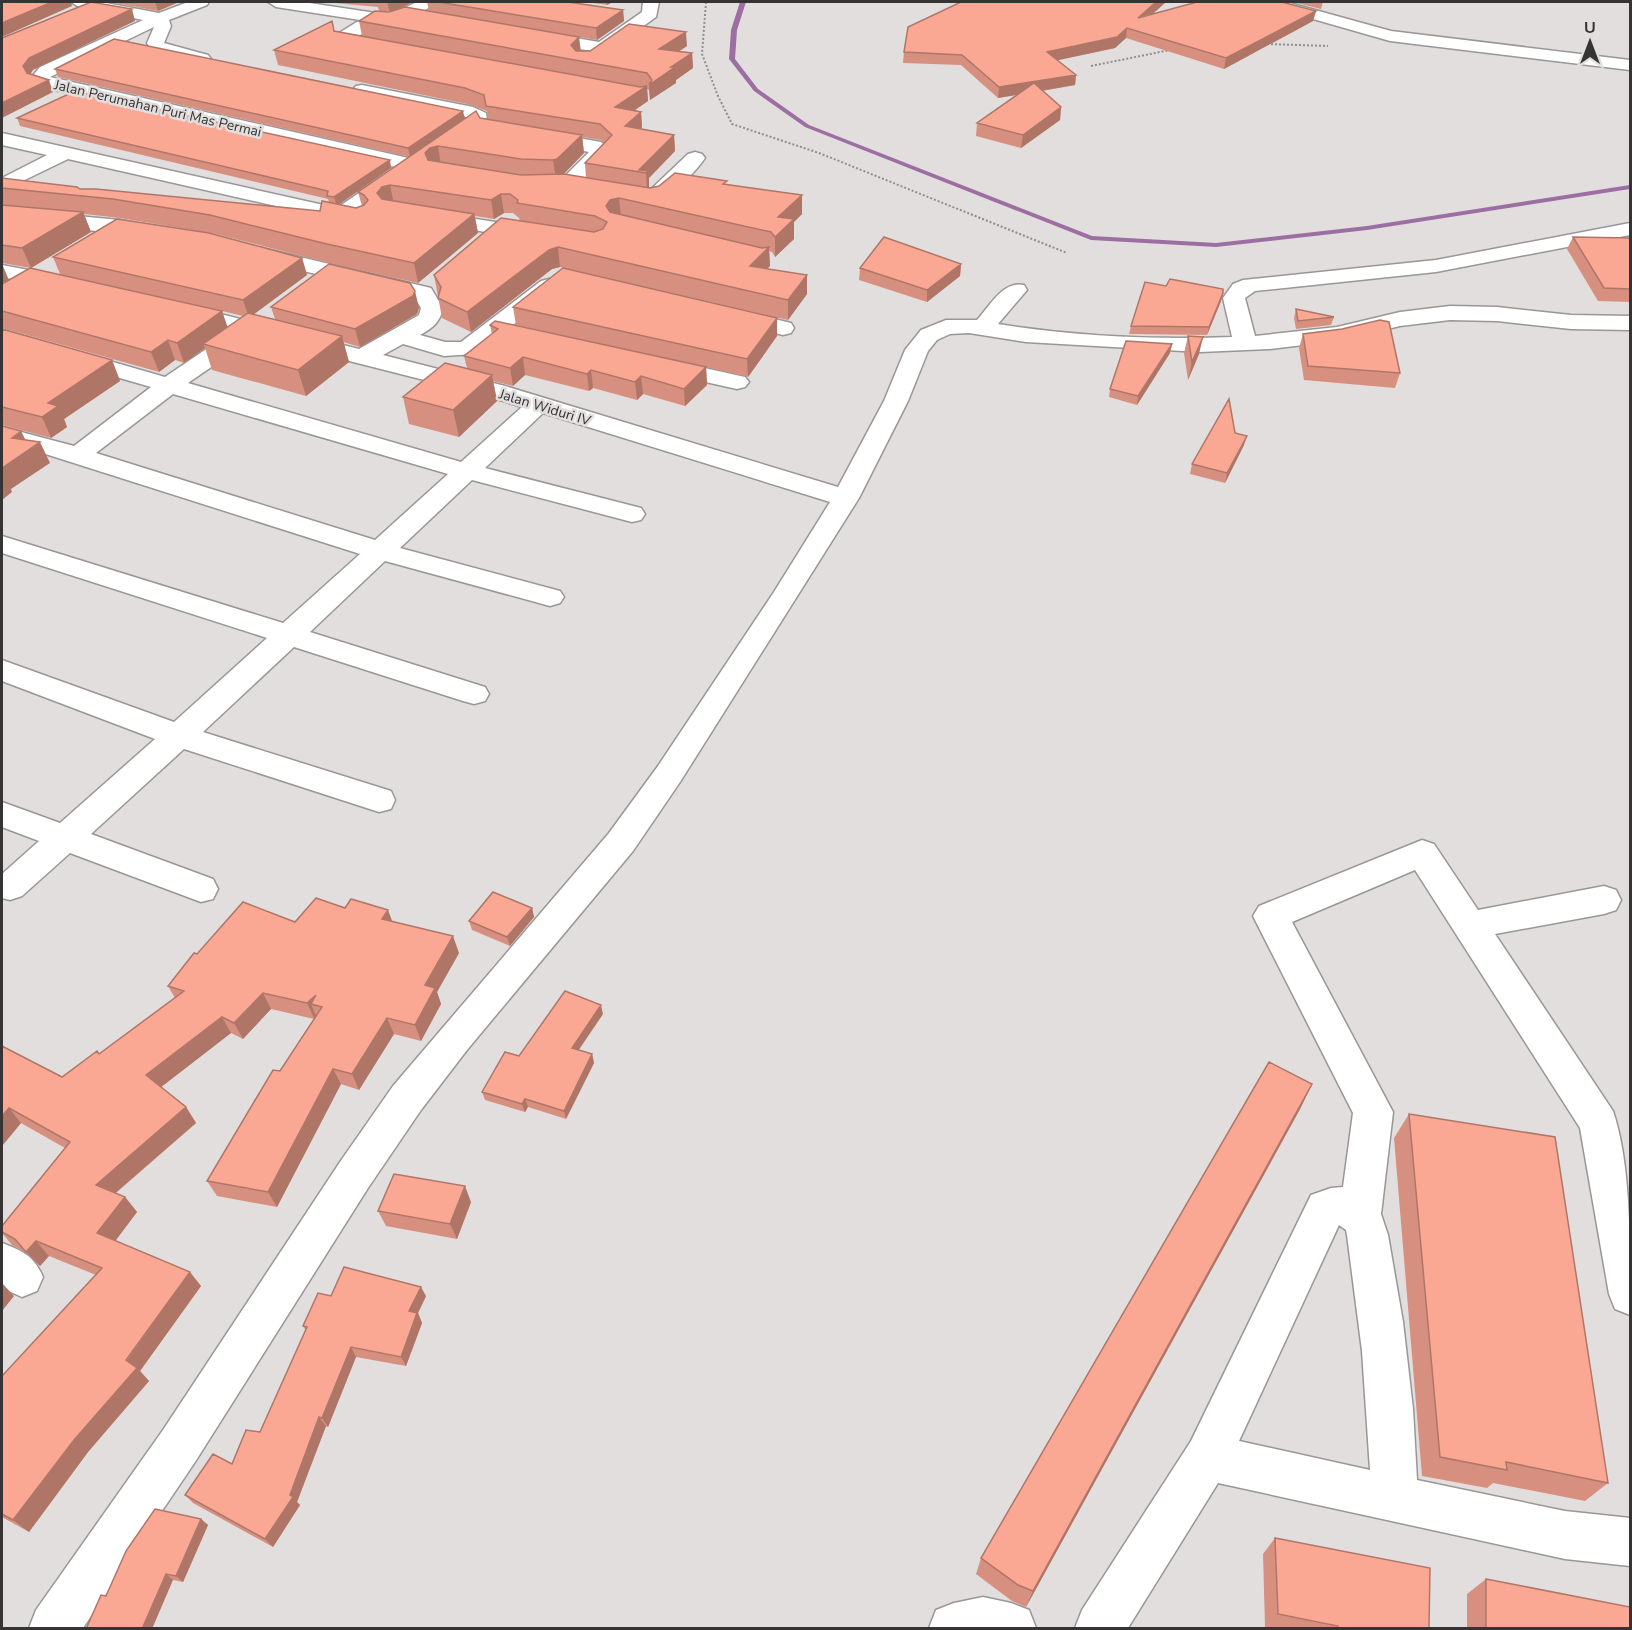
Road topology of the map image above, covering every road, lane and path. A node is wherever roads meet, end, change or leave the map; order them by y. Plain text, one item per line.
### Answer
1 (201, 2) edge
2 (276, 2) edge
3 (428, 2) edge
4 (706, 2) edge
5 (1270, 2) edge
6 (327, 4) edge
7 (81, 7) edge
8 (648, 10) edge
9 (407, 14) junction
10 (624, 14) dead end
11 (160, 18) junction
12 (375, 18) junction
13 (453, 22) edge
14 (521, 34) edge
15 (1390, 36) junction
16 (1266, 44) edge
17 (601, 48) junction
18 (1177, 49) edge
19 (395, 50) edge
20 (214, 61) edge
21 (583, 61) edge
22 (1630, 65) edge
23 (1090, 66) dead end
24 (345, 87) edge
25 (76, 90) junction
26 (55, 100) edge
27 (523, 135) edge
28 (2, 139) edge
29 (64, 154) junction
30 (427, 156) junction
31 (695, 158) dead end
32 (144, 172) junction
33 (673, 182) junction
34 (511, 183) edge
35 (124, 184) dead end
36 (2, 185) edge
37 (567, 185) junction
38 (696, 186) edge
39 (543, 188) junction
40 (588, 189) edge
41 (640, 202) edge
42 (340, 214) junction
43 (406, 214) edge
44 (2, 215) edge
45 (367, 221) edge
46 (120, 226) junction
47 (499, 229) junction
48 (1630, 229) edge
49 (176, 235) edge
50 (558, 237) edge
51 (90, 243) edge
52 (482, 243) edge
53 (246, 250) edge
54 (1067, 252) dead end
55 (61, 260) edge
56 (2, 271) edge
57 (330, 272) junction
58 (568, 277) edge
59 (32, 278) junction
60 (311, 286) edge
61 (83, 288) edge
62 (1016, 290) dead end
63 (9, 292) edge
64 (155, 304) edge
65 (709, 310) edge
66 (263, 321) junction
67 (1630, 323) edge
68 (983, 327) junction
69 (783, 328) dead end
70 (495, 329) junction
71 (518, 334) edge
72 (400, 336) junction
73 (2, 337) edge
74 (1245, 343) junction
75 (362, 357) junction
76 (645, 362) edge
77 (737, 382) dead end
78 (170, 385) junction
79 (539, 404) junction
80 (2, 435) edge
81 (77, 456) junction
82 (466, 471) junction
83 (846, 498) junction
84 (632, 514) dead end
85 (2, 544) edge
86 (380, 550) junction
87 (550, 597) dead end
88 (290, 634) junction
89 (2, 670) edge
90 (474, 694) dead end
91 (179, 736) junction
92 (379, 800) dead end
93 (2, 814) edge
94 (65, 838) junction
95 (10, 887) dead end
96 (201, 889) dead end
97 (1604, 900) dead end
98 (1470, 925) junction
99 (1359, 1216) junction
100 (1630, 1294) edge
101 (1207, 1457) junction
102 (1394, 1497) junction
103 (1630, 1542) edge
104 (54, 1629) edge
105 (954, 1629) edge
106 (1011, 1629) edge
107 (1100, 1629) edge

1 - 11 street, Jalan Perumahan Puri Mas Permai
2 - 6 street
3 - 9 street
4 - 54 path
5 - 15 street
6 - 12 street
7 - 11 street
8 - 10 street
8 - 17 street
9 - 12 street
9 - 13 street
11 - 20 street
11 - 25 street, Jalan Perumahan Puri Mas Permai
12 - 19 street
14 - 17 street
15 - 16 path
15 - 22 street
17 - 21 street
18 - 23 path
24 - 30 street
25 - 26 street
25 - 30 street, Jalan Perumahan Puri Mas Permai
27 - 37 street
28 - 29 street
29 - 32 street
29 - 36 street
30 - 42 street
31 - 33 street
32 - 35 street
32 - 42 street
33 - 38 street
33 - 41 street
34 - 39 street
37 - 39 street
37 - 40 street
39 - 47 street
42 - 45 street
43 - 47 street
44 - 46 street
46 - 49 street
46 - 51 street
47 - 50 street
47 - 52 street
48 - 74 street
53 - 57 street
55 - 59 street
56 - 59 street
57 - 60 street
57 - 72 street
58 - 70 street
59 - 61 street
59 - 63 street
62 - 68 street
64 - 66 street, Jalan Widuri IV
65 - 69 street
66 - 75 street, Jalan Widuri IV
66 - 78 street
67 - 74 street
68 - 74 street
68 - 83 street
70 - 71 street
70 - 72 street
72 - 75 street
73 - 78 street
75 - 79 street, Jalan Widuri IV
76 - 77 street
78 - 81 street
78 - 82 street
79 - 82 street
79 - 83 street, Jalan Widuri IV
80 - 81 street
81 - 86 street
82 - 84 street
82 - 86 street
83 - 104 street
85 - 88 street
86 - 87 street
86 - 88 street
88 - 90 street
88 - 91 street
89 - 91 street
91 - 92 street
91 - 94 street
93 - 94 street
94 - 95 street
94 - 96 street
97 - 98 street
98 - 99 street
98 - 100 street
99 - 101 street
99 - 102 street
101 - 102 street
101 - 107 street
102 - 103 street
105 - 106 street

